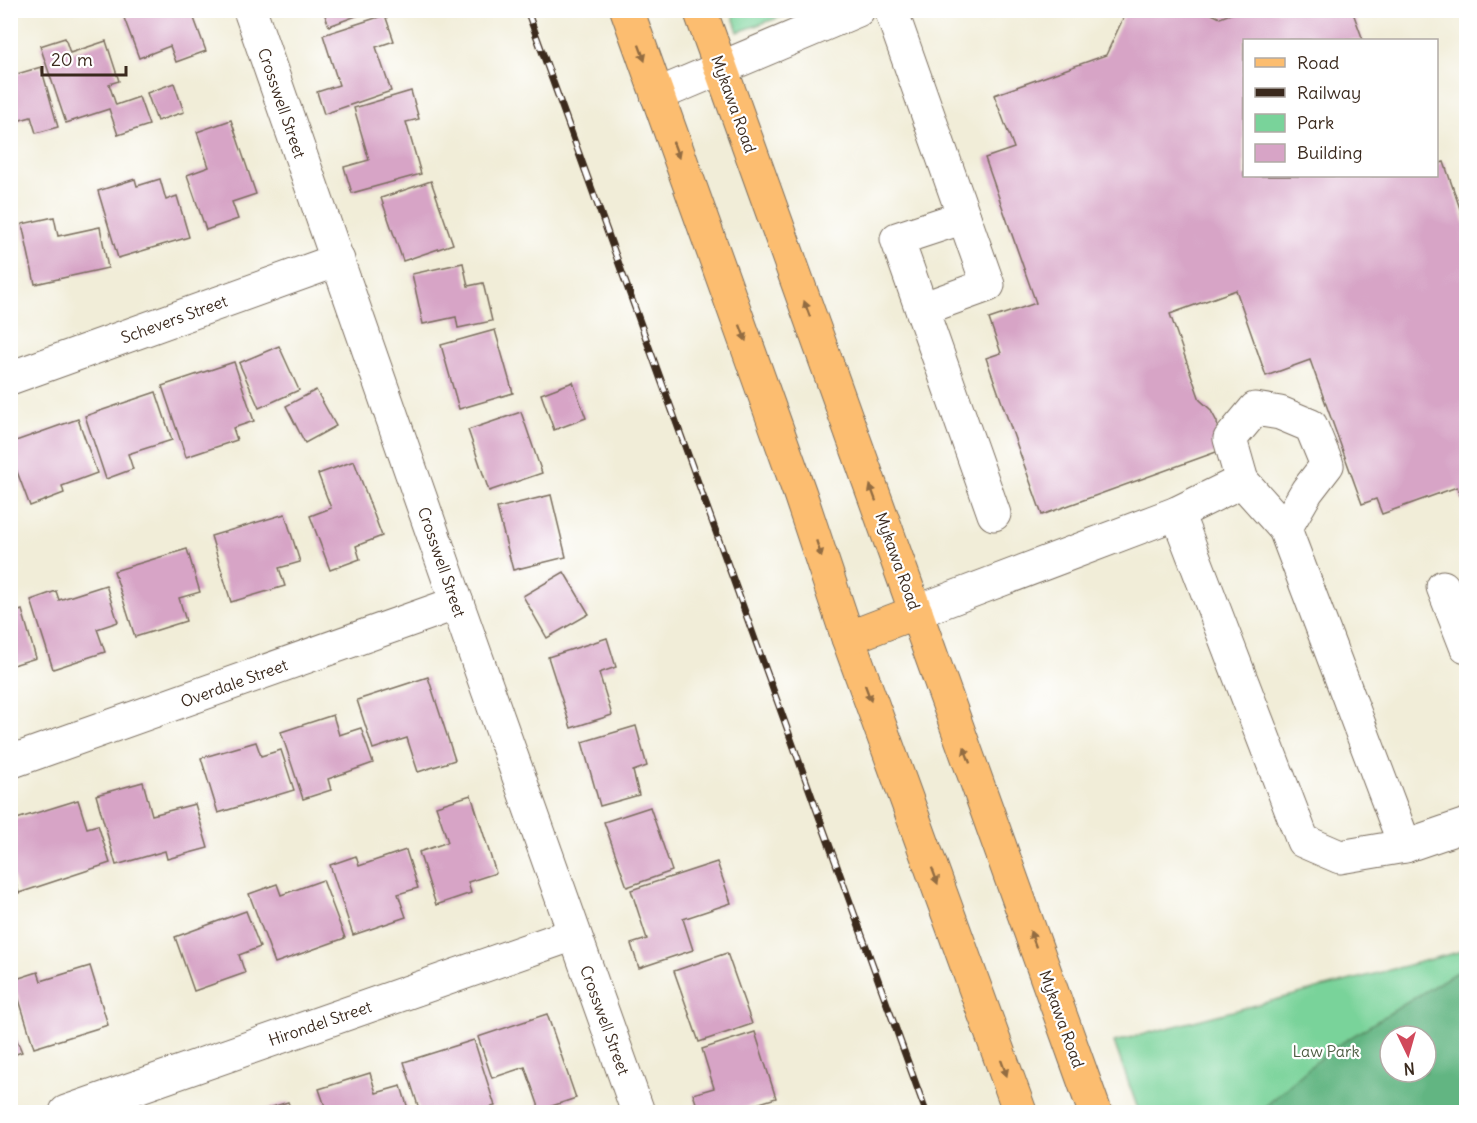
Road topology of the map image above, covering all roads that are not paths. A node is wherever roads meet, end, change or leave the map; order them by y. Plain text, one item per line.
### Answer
1 (250, 10) edge
2 (627, 10) edge
3 (700, 10) edge
4 (858, 10) edge
5 (891, 10) edge
6 (721, 68) junction
7 (657, 95) junction
8 (964, 217) junction
9 (338, 260) junction
10 (922, 309) junction
11 (10, 378) edge
12 (1242, 481) junction
13 (1177, 513) junction
14 (994, 514) dead end
15 (1285, 529) junction
16 (1443, 587) dead end
17 (457, 603) junction
18 (916, 612) junction
19 (848, 638) junction
20 (1467, 646) edge
21 (10, 762) edge
22 (1467, 825) edge
23 (1405, 846) junction
24 (574, 934) junction
25 (66, 1113) edge
26 (638, 1113) edge
27 (1020, 1113) edge
28 (1095, 1113) edge

1 - 9 street, Crosswell Street
2 -> 7 main road
3 - 6 main road, Mykawa Road
4 - 6 street
5 - 8 street
6 - 7 street
18 -> 6 main road, Mykawa Road
7 -> 19 main road
8 - 10 street
8 - 10 street
9 - 11 street, Schevers Street
9 - 17 street, Crosswell Street
10 - 14 street
12 - 13 street
12 - 15 street
12 - 15 street
13 - 18 street
13 - 23 street
15 - 23 street
16 - 20 street
17 - 21 street, Overdale Street
17 - 24 street, Crosswell Street
18 - 19 main road
28 -> 18 main road, Mykawa Road
19 -> 27 main road
22 - 23 street
24 - 25 street, Hirondel Street
24 - 26 street, Crosswell Street

